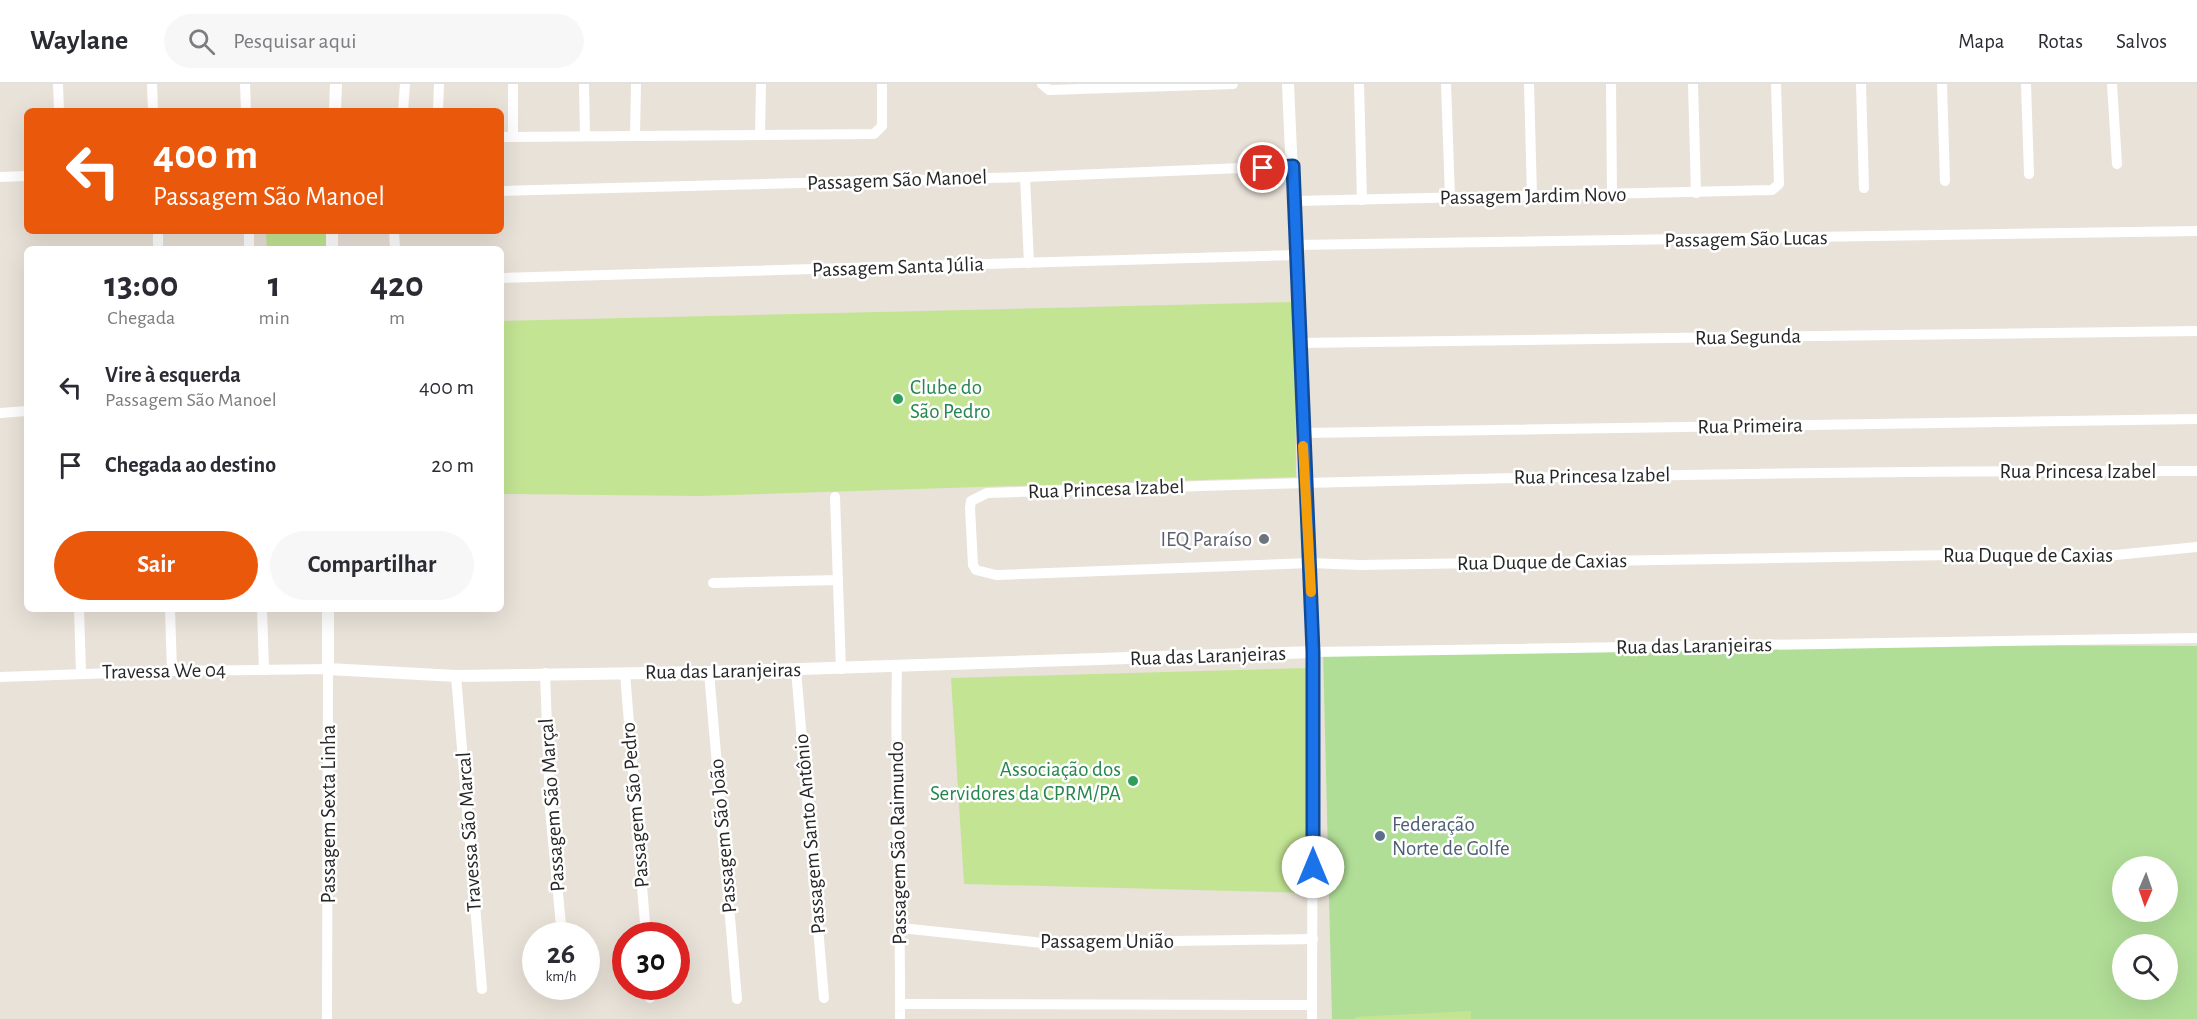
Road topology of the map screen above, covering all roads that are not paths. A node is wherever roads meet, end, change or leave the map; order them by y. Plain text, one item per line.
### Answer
1 (58, 84) edge
2 (152, 84) edge
3 (245, 84) edge
4 (336, 84) edge
5 (405, 84) edge
6 (439, 84) edge
7 (513, 84) edge
8 (584, 84) edge
9 (636, 84) edge
10 (761, 84) edge
11 (882, 84) edge
12 (1042, 84) edge
13 (1233, 84) edge
14 (1288, 84) edge
15 (1359, 84) edge
16 (1446, 84) edge
17 (1529, 84) edge
18 (1611, 84) edge
19 (1693, 84) edge
20 (1776, 84) edge
21 (1861, 84) edge
22 (1942, 84) edge
23 (2026, 84) edge
24 (2112, 84) edge
25 (59, 108) edge
26 (153, 108) edge
27 (246, 108) edge
28 (335, 108) edge
29 (403, 108) edge
30 (438, 108) edge
31 (760, 134) junction
32 (635, 135) junction
33 (585, 136) junction
34 (504, 137) edge
35 (513, 137) junction
36 (2117, 164) dead end
37 (1293, 166) junction
38 (2029, 174) dead end
39 (24, 176) edge
40 (0, 177) edge
41 (1025, 177) junction
42 (1945, 181) dead end
43 (1864, 188) dead end
44 (504, 191) edge
45 (1696, 193) junction
46 (1612, 194) junction
47 (1532, 195) junction
48 (1450, 197) junction
49 (1362, 200) junction
50 (1294, 201) junction
51 (2197, 231) edge
52 (1295, 250) junction
53 (1029, 263) junction
54 (504, 278) edge
55 (2197, 331) edge
56 (1299, 343) junction
57 (24, 411) edge
58 (0, 413) edge
59 (2197, 419) edge
60 (1303, 433) junction
61 (2197, 471) edge
62 (1305, 482) junction
63 (987, 493) joint
64 (835, 497) dead end
65 (2197, 547) edge
66 (1310, 563) junction
67 (838, 580) junction
68 (713, 583) dead end
69 (79, 612) edge
70 (170, 612) edge
71 (262, 612) edge
72 (328, 612) edge
73 (2197, 638) edge
74 (1313, 652) junction
75 (897, 668) junction
76 (328, 669) junction
77 (841, 669) junction
78 (172, 670) junction
79 (264, 670) junction
80 (796, 670) junction
81 (709, 672) junction
82 (81, 673) junction
83 (545, 673) junction
84 (625, 673) junction
85 (456, 676) junction
86 (0, 677) edge
87 (561, 922) edge
88 (645, 922) edge
89 (901, 928) junction
90 (1313, 939) junction
91 (482, 989) dead end
92 (824, 998) dead end
93 (737, 999) dead end
94 (900, 1004) junction
95 (1312, 1005) junction
96 (327, 1019) edge
97 (900, 1019) edge
98 (1312, 1019) edge

1 - 25 street
2 - 26 street
3 - 27 street
4 - 28 street
5 - 29 street
6 - 30 street
7 - 35 street
8 - 33 street
9 - 32 street
10 - 31 street
11 - 31 street
12 - 13 street
14 - 37 street
15 - 49 street
16 - 48 street
17 - 47 street
18 - 46 street
19 - 45 street
20 - 45 street, Passagem Jardim Novo
21 - 43 street
22 - 42 street
23 - 38 street
24 - 36 street
31 - 32 street
32 - 33 street
33 - 35 street
34 - 35 street
37 - 41 street, Passagem São Manoel
37 - 50 street
39 - 40 street
41 - 44 street, Passagem São Manoel
41 - 53 street
45 - 46 street, Passagem Jardim Novo
46 - 47 street, Passagem Jardim Novo
47 - 48 street, Passagem Jardim Novo
48 - 49 street, Passagem Jardim Novo
49 - 50 street, Passagem Jardim Novo
50 - 52 street
51 - 52 street, Passagem São Lucas
52 - 53 street, Passagem Santa Júlia
52 - 56 street
53 - 54 street, Passagem Santa Júlia
55 - 56 street, Rua Segunda
56 - 60 street
57 - 58 street
59 - 60 street, Rua Primeira
60 - 62 street
61 - 62 street, Rua Princesa Izabel
62 - 63 street, Rua Princesa Izabel
62 - 66 street
63 - 66 street, Rua Duque de Caxias
64 - 67 street
65 - 66 street, Rua Duque de Caxias
66 - 74 street
67 - 68 street
67 - 77 street
69 - 82 street
70 - 78 street
71 - 79 street
72 - 76 street, Passagem Sexta Linha
73 - 74 street, Rua das Laranjeiras
74 - 75 street, Rua das Laranjeiras
74 - 90 street
75 - 77 street, Rua das Laranjeiras
75 - 89 street, Passagem São Raimundo
76 - 79 street, Travessa We 04
76 - 85 street, Rua das Laranjeiras
76 - 96 street, Passagem Sexta Linha
77 - 80 street, Rua das Laranjeiras
78 - 79 street, Travessa We 04
78 - 82 street, Travessa We 04
80 - 81 street, Rua das Laranjeiras
80 - 92 street, Passagem Santo Antônio
81 - 84 street, Rua das Laranjeiras
81 - 93 street, Passagem São João
82 - 86 street, Travessa We 04
83 - 84 street, Rua das Laranjeiras
83 - 85 street, Rua das Laranjeiras
83 - 87 street, Passagem São Marçal
84 - 88 street, Passagem São Pedro
85 - 91 street, Travessa São Marcal
89 - 90 street, Passagem União
89 - 94 street, Passagem São Raimundo
90 - 95 street
94 - 95 street
94 - 97 street, Passagem São Raimundo
95 - 98 street

